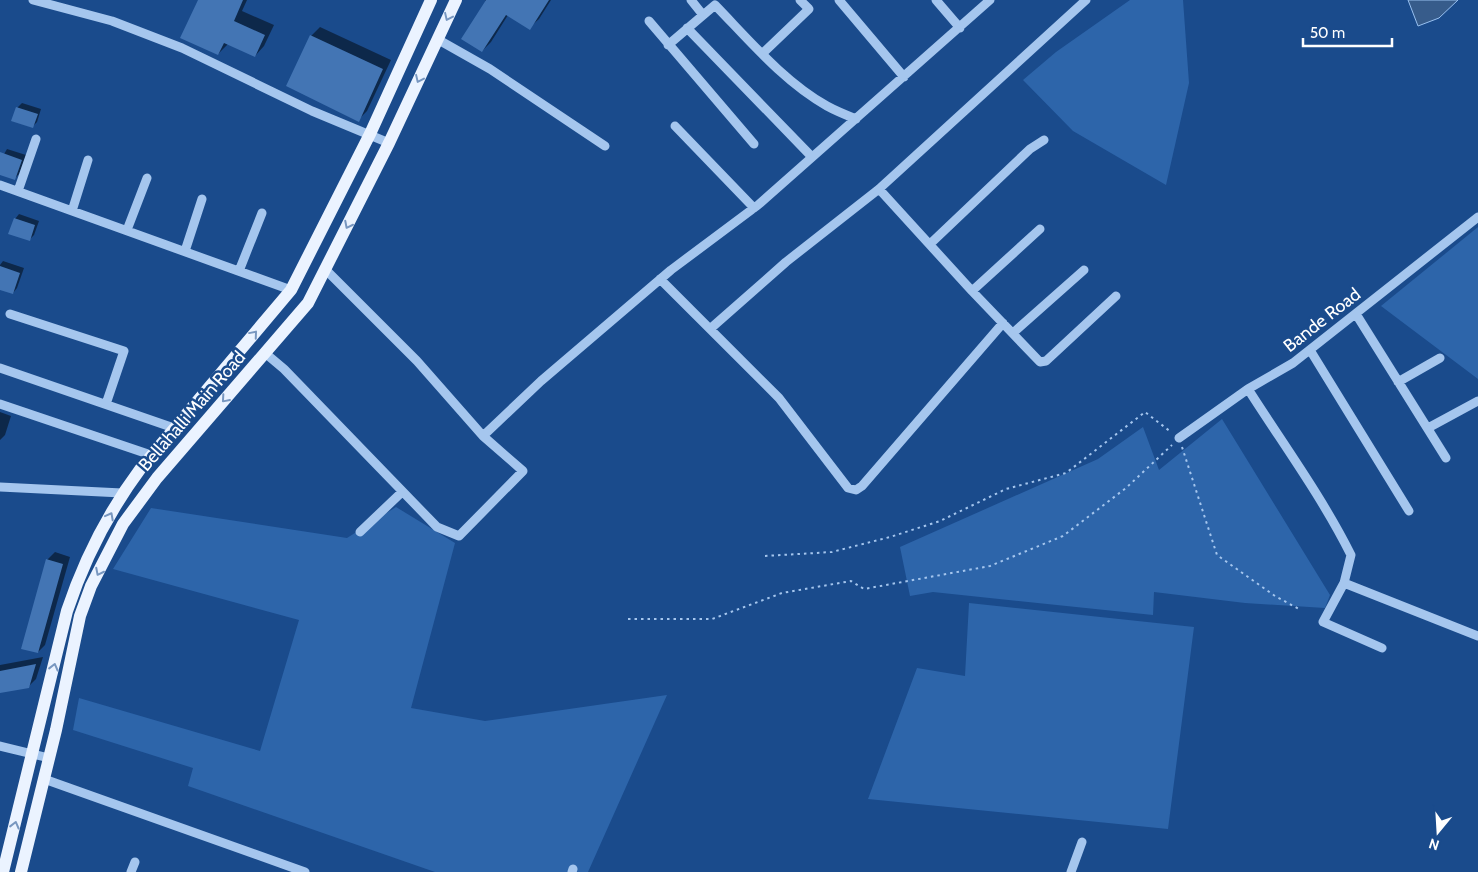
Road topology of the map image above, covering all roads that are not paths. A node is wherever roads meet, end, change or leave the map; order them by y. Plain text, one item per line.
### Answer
1 (33, 0) edge
2 (431, 0) edge
3 (456, 0) edge
4 (691, 0) edge
5 (800, 0) edge
6 (936, 0) edge
7 (990, 0) edge
8 (1086, 0) edge
9 (843, 1) edge
10 (718, 2) edge
11 (703, 15) junction
12 (649, 21) dead end
13 (688, 28) junction
14 (960, 28) junction
15 (437, 39) junction
16 (668, 45) junction
17 (763, 54) junction
18 (904, 77) junction
19 (856, 119) junction
20 (675, 126) dead end
21 (370, 134) junction
22 (36, 139) dead end
23 (1044, 140) dead end
24 (389, 142) junction
25 (754, 144) dead end
26 (605, 146) dead end
27 (812, 158) junction
28 (88, 160) dead end
29 (147, 178) dead end
30 (0, 185) edge
31 (879, 189) junction
32 (18, 191) junction
33 (202, 199) dead end
34 (754, 208) junction
35 (72, 211) junction
36 (262, 214) dead end
37 (1478, 218) edge
38 (1040, 229) dead end
39 (127, 230) junction
40 (930, 244) junction
41 (185, 251) junction
42 (325, 269) junction
43 (1084, 270) dead end
44 (239, 271) junction
45 (660, 280) junction
46 (292, 290) junction
47 (972, 291) junction
48 (1116, 296) dead end
49 (10, 314) dead end
50 (1356, 314) junction
51 (1003, 323) junction
52 (710, 329) junction
53 (1013, 333) junction
54 (1310, 350) junction
55 (265, 354) junction
56 (1440, 358) dead end
57 (0, 368) edge
58 (1398, 382) junction
59 (1248, 389) junction
60 (1478, 401) edge
61 (0, 404) edge
62 (106, 404) junction
63 (174, 428) junction
64 (1428, 428) junction
65 (483, 436) junction
66 (1179, 438) road end
67 (151, 455) junction
68 (1446, 458) dead end
69 (0, 487) edge
70 (402, 492) junction
71 (122, 493) junction
72 (1409, 512) dead end
73 (360, 532) dead end
74 (1344, 583) junction
75 (1478, 636) edge
76 (1382, 648) dead end
77 (0, 746) edge
78 (33, 754) junction
79 (49, 758) junction
80 (44, 779) junction
81 (1082, 842) dead end
82 (135, 862) dead end
83 (23, 871) edge
84 (3, 872) edge
85 (131, 872) edge
86 (305, 872) edge
87 (1071, 872) edge

1 - 21 street
2 - 21 main road, Bellahalli Main Road
3 -> 15 main road, Bellahalli Main Road
4 - 11 street
5 - 17 street
6 - 14 street
7 - 14 street
8 - 31 street
9 - 18 street
10 - 11 street
10 - 17 street
11 - 13 street
12 - 16 street
13 - 16 street
13 - 27 street
14 - 18 street
15 -> 24 main road, Bellahalli Main Road
15 - 26 street
16 - 25 street
17 - 19 street
18 - 19 street
19 - 27 street
20 - 34 street
21 - 24 street
21 - 46 main road, Bellahalli Main Road
22 - 32 street
23 - 40 street
24 -> 42 main road, Bellahalli Main Road
27 - 34 street
28 - 35 street
29 - 39 street
30 - 32 street
31 - 40 street
31 - 52 street
32 - 35 street
33 - 41 street
34 - 45 street
35 - 39 street
36 - 44 street
37 - 50 street, Bande Road
38 - 47 street
39 - 41 street
40 - 47 street
41 - 44 street
42 - 55 main road, Bellahalli Main Road
42 - 65 street
43 - 53 street
44 - 46 street
45 - 52 street
45 - 65 street
63 -> 46 main road, Bellahalli Main Road
47 - 51 street
48 - 53 street
49 - 62 street
50 - 54 street, Bande Road
50 - 58 street
51 - 52 street
51 - 53 street
54 - 59 street, Bande Road
54 - 72 street
55 - 70 street
55 -> 79 main road, Bellahalli Main Road
56 - 58 street
57 - 62 street
58 - 64 street
59 - 66 street, Bande Road
59 - 74 street
60 - 64 street
61 - 67 street
62 - 63 street
63 - 67 main road, Bellahalli Main Road
64 - 68 street
65 - 70 street
67 - 71 main road, Bellahalli Main Road
69 - 71 street
70 - 73 street
78 -> 71 main road, Bellahalli Main Road
74 - 75 street
74 - 76 street
77 - 78 street
78 - 79 street
84 -> 78 main road, Bellahalli Main Road
79 - 80 main road, Bellahalli Main Road
80 - 83 main road, Bellahalli Main Road
80 - 86 street
81 - 87 street
82 - 85 street

